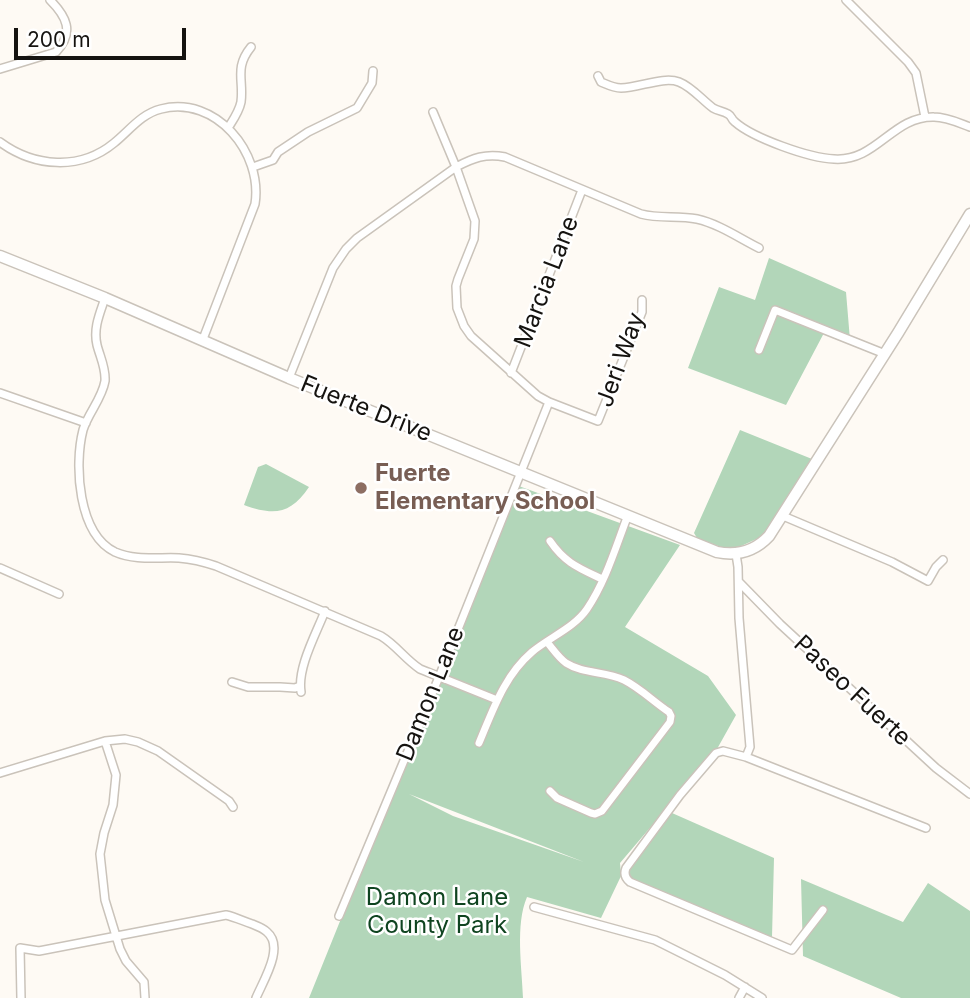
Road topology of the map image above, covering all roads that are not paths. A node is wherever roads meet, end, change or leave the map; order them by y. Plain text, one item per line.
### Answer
1 (50, 0) edge
2 (846, 0) edge
3 (251, 47) dead end
4 (0, 69) edge
5 (373, 71) dead end
6 (598, 76) dead end
7 (433, 112) dead end
8 (925, 117) junction
9 (970, 127) edge
10 (228, 128) junction
11 (0, 142) edge
12 (253, 166) junction
13 (456, 167) junction
14 (582, 190) junction
15 (970, 214) edge
16 (759, 248) dead end
17 (0, 256) edge
18 (105, 298) junction
19 (642, 300) dead end
20 (203, 339) junction
21 (759, 350) dead end
22 (885, 354) junction
23 (511, 373) junction
24 (289, 378) junction
25 (0, 393) edge
26 (549, 402) junction
27 (86, 423) junction
28 (522, 471) junction
29 (628, 515) junction
30 (783, 516) junction
31 (550, 541) dead end
32 (736, 554) junction
33 (943, 560) dead end
34 (0, 568) edge
35 (603, 579) junction
36 (739, 582) junction
37 (59, 594) dead end
38 (325, 611) junction
39 (547, 642) junction
40 (439, 677) junction
41 (232, 682) dead end
42 (498, 700) junction
43 (105, 741) junction
44 (479, 743) dead end
45 (746, 757) junction
46 (0, 773) edge
47 (550, 791) dead end
48 (970, 794) edge
49 (233, 807) dead end
50 (926, 828) dead end
51 (534, 907) dead end
52 (823, 910) dead end
53 (339, 916) dead end
54 (115, 937) junction
55 (745, 987) junction
56 (21, 998) edge
57 (145, 998) edge
58 (256, 998) edge
59 (739, 998) edge
60 (762, 998) edge

1 - 4 street
2 - 8 street
3 - 10 street
5 - 12 street
6 - 8 street
7 - 13 street
8 - 9 street
10 - 11 street
10 - 12 street
12 - 20 street
13 - 14 street
13 - 23 street
13 - 24 street
14 - 16 street
14 - 23 street, Marcia Lane
15 - 22 street
17 - 18 street, Fuerte Drive
18 - 20 street, Fuerte Drive
18 - 27 street
19 - 26 street, Jeri Way
20 - 24 street, Fuerte Drive
21 - 22 street
22 - 30 street
23 - 26 street
24 - 28 street, Fuerte Drive
25 - 27 street
26 - 28 street
27 - 38 street
28 - 29 street, Fuerte Drive
28 - 40 street, Damon Lane
29 - 32 street, Fuerte Drive
29 - 35 street
30 - 32 street
30 - 33 street
31 - 35 street
32 - 36 street
34 - 37 street
35 - 39 street
36 - 45 street
36 - 48 street, Paseo Fuerte
38 - 40 street
38 - 41 street
39 - 42 street
39 - 47 street
40 - 42 street
40 - 53 street, Damon Lane
42 - 44 street
43 - 46 street
43 - 49 street
43 - 54 street
45 - 50 street
45 - 52 street
51 - 55 street
54 - 56 street
54 - 57 street
54 - 58 street
55 - 59 street
55 - 60 street

